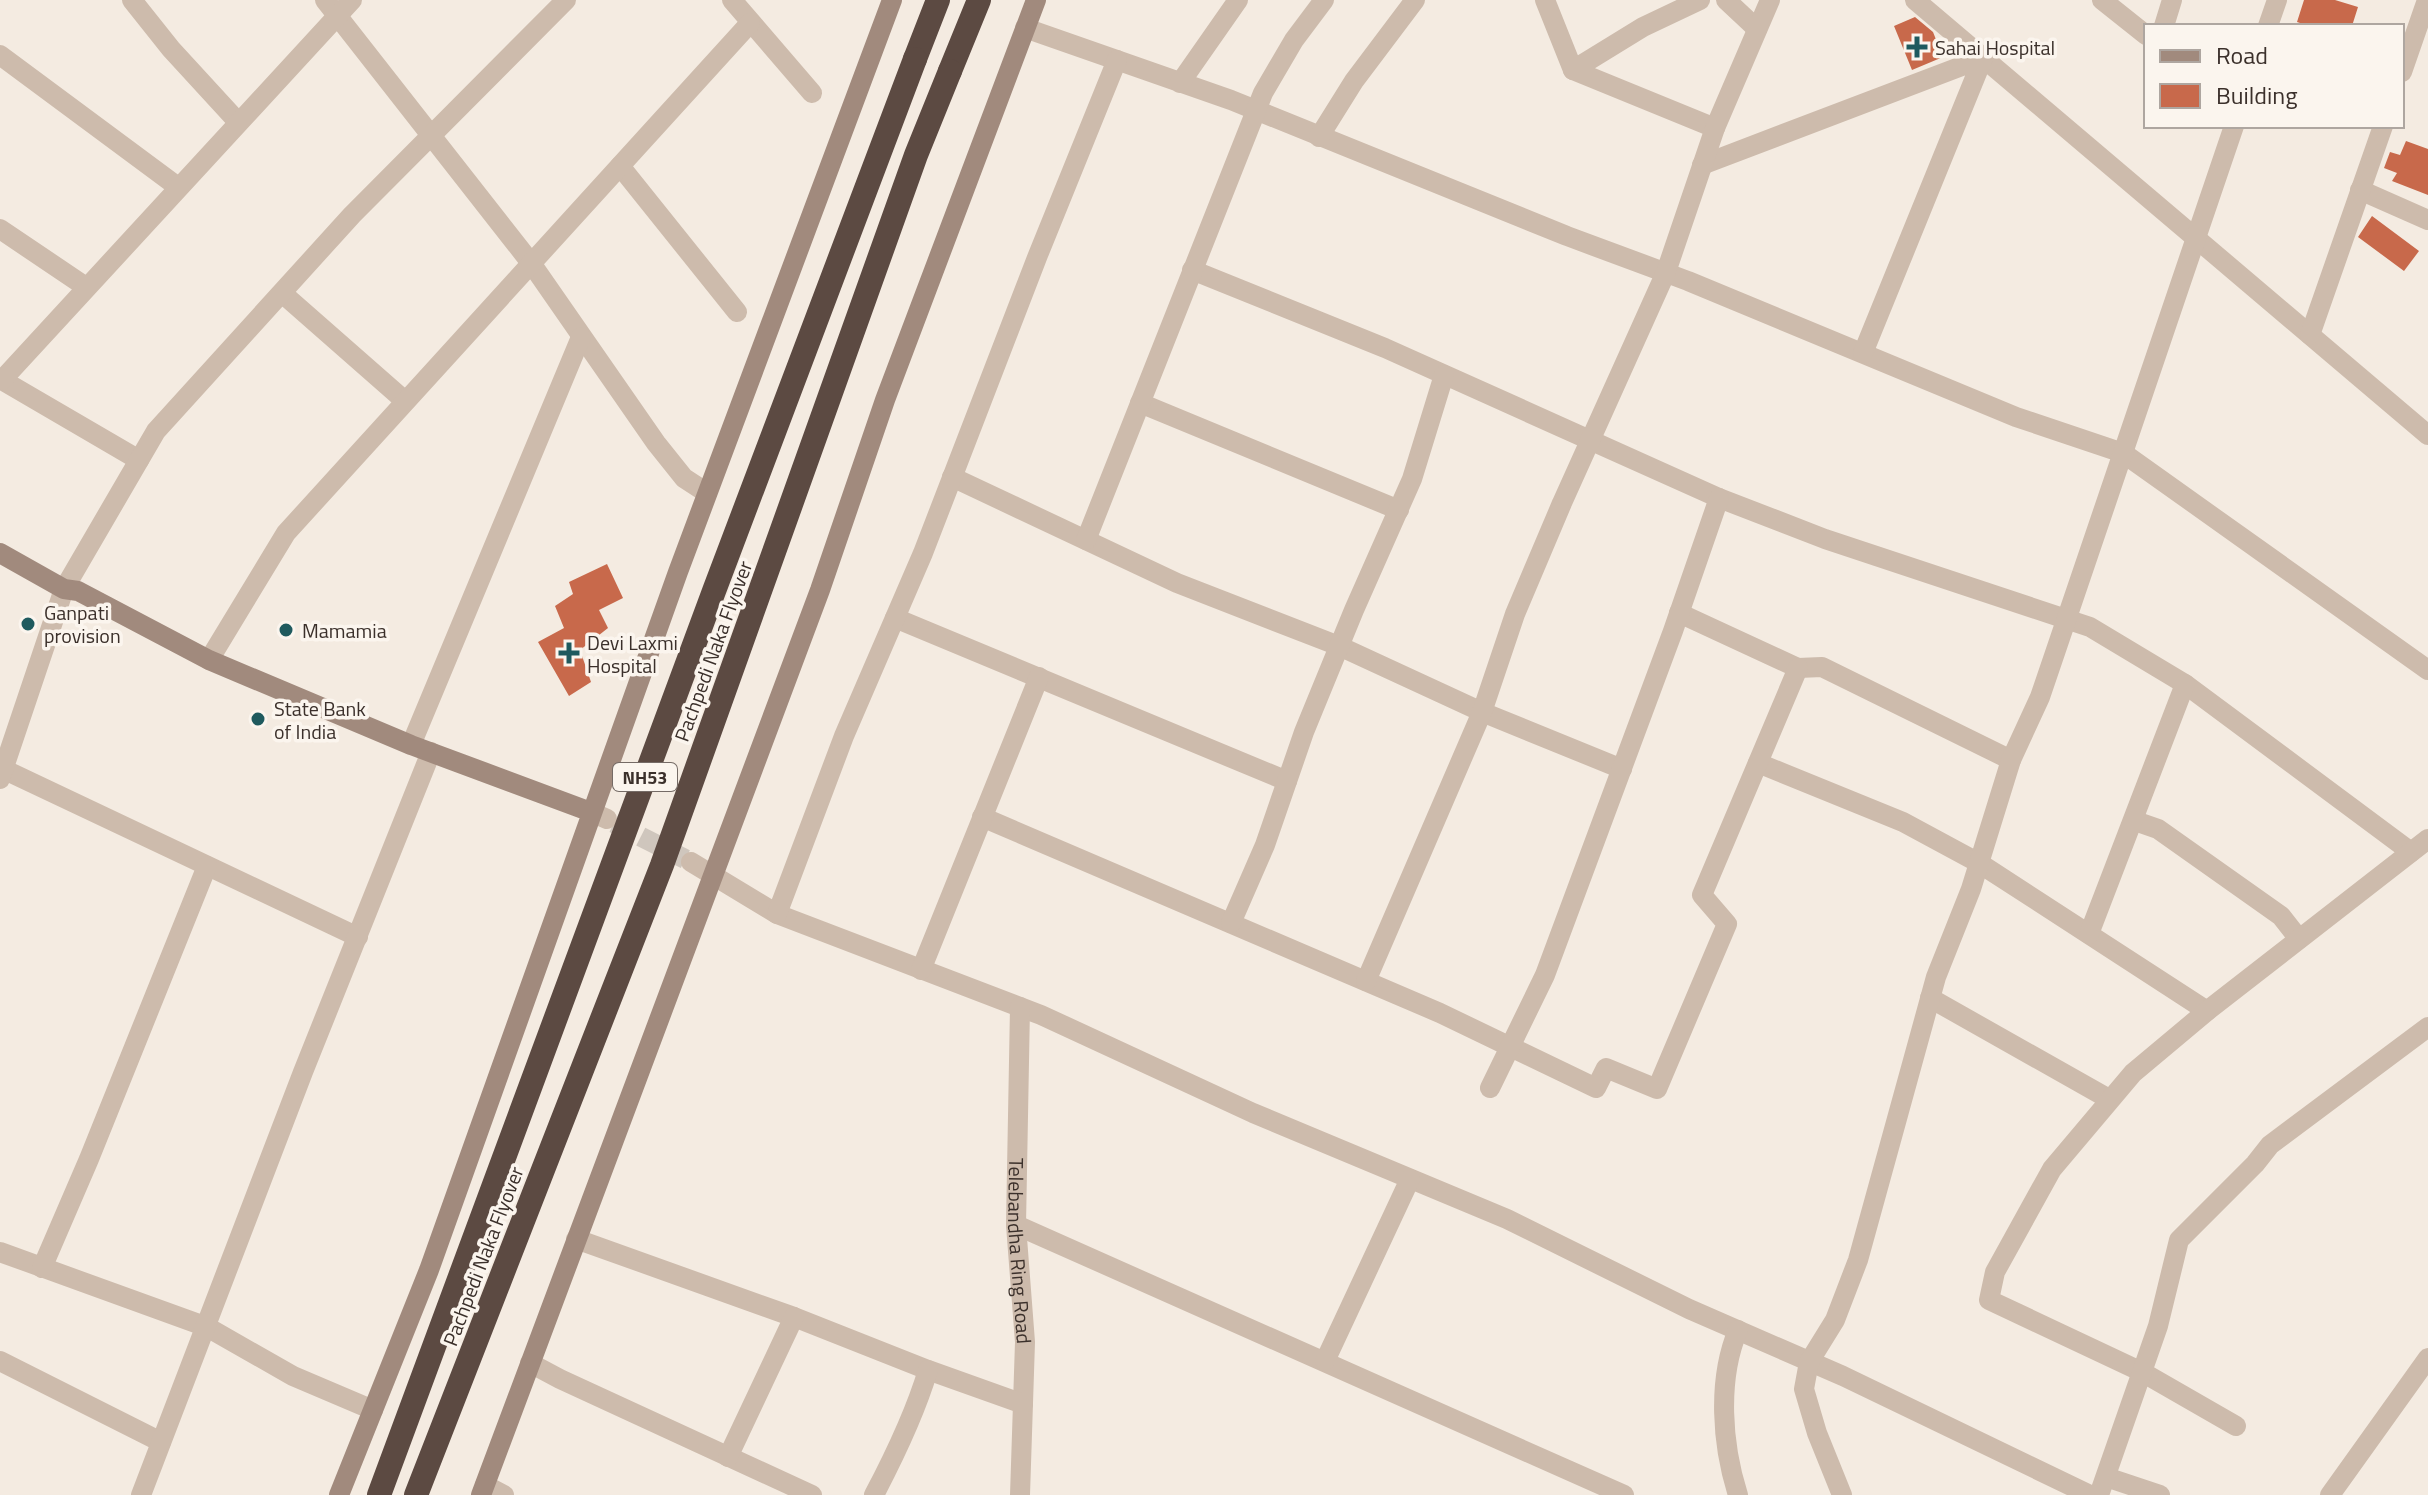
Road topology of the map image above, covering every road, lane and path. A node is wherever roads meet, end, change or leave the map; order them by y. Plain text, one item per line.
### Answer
1 (132, 0) edge
2 (352, 0) edge
3 (566, 0) edge
4 (732, 0) edge
5 (892, 0) edge
6 (938, 0) edge
7 (979, 0) edge
8 (1036, 0) edge
9 (1238, 0) edge
10 (1324, 0) edge
11 (1415, 0) edge
12 (1545, 0) edge
13 (1700, 0) edge
14 (1726, 0) edge
15 (1770, 0) edge
16 (1915, 0) edge
17 (2102, 0) edge
18 (2172, 0) edge
19 (2277, 0) edge
20 (2427, 0) edge
21 (1938, 7) edge
22 (331, 8) edge
23 (750, 23) junction
24 (2165, 24) edge
25 (2269, 24) edge
26 (1025, 28) junction
27 (1757, 29) junction
28 (2144, 33) edge
29 (0, 55) edge
30 (1983, 58) junction
31 (1117, 60) junction
32 (2404, 66) edge
33 (1573, 70) junction
34 (1180, 83) junction
35 (812, 93) dead end
36 (1257, 111) junction
37 (238, 122) junction
38 (1715, 128) junction
39 (2233, 128) edge
40 (2382, 128) edge
41 (431, 136) junction
42 (1319, 137) junction
43 (1702, 165) junction
44 (620, 166) junction
45 (178, 187) junction
46 (2360, 190) junction
47 (2428, 220) edge
48 (0, 229) edge
49 (2195, 239) junction
50 (531, 263) junction
51 (1192, 270) junction
52 (1666, 272) junction
53 (86, 287) junction
54 (282, 293) junction
55 (737, 312) dead end
56 (2310, 335) junction
57 (581, 337) junction
58 (1863, 353) junction
59 (1444, 375) junction
60 (1, 379) edge
61 (405, 401) junction
62 (1140, 403) junction
63 (2428, 435) edge
64 (1591, 439) junction
65 (2123, 453) junction
66 (139, 460) junction
67 (952, 477) junction
68 (707, 493) junction
69 (1719, 498) junction
70 (1399, 510) junction
71 (1086, 540) junction
72 (0, 553) edge
73 (64, 589) junction
74 (1679, 613) junction
75 (895, 618) junction
76 (2066, 621) junction
77 (1339, 646) junction
78 (209, 660) junction
79 (1798, 668) junction
80 (2428, 670) edge
81 (1039, 677) junction
82 (2185, 684) junction
83 (1482, 712) junction
84 (411, 745) junction
85 (431, 752) junction
86 (2011, 760) junction
87 (1758, 763) junction
88 (1622, 769) junction
89 (2, 774) edge
90 (1287, 781) junction
91 (599, 816) junction
92 (982, 817) junction
93 (2135, 821) junction
94 (2428, 839) edge
95 (2411, 852) junction
96 (691, 862) tunnel mouth
97 (1979, 863) junction
98 (207, 866) junction
99 (712, 874) junction
100 (777, 914) junction
101 (1231, 923) junction
102 (2089, 934) junction
103 (358, 937) junction
104 (2299, 939) junction
105 (921, 970) junction
106 (1366, 981) junction
107 (1930, 998) junction
108 (1020, 1007) junction
109 (2207, 1011) junction
110 (2428, 1027) edge
111 (1510, 1047) junction
112 (1490, 1088) dead end
113 (2109, 1099) junction
114 (1410, 1179) junction
115 (1016, 1225) junction
116 (576, 1239) junction
117 (1, 1255) edge
118 (42, 1268) junction
119 (794, 1317) junction
120 (207, 1327) junction
121 (1738, 1330) junction
122 (2428, 1358) edge
123 (0, 1361) edge
124 (1325, 1361) junction
125 (1809, 1362) junction
126 (530, 1363) junction
127 (928, 1370) junction
128 (2142, 1372) junction
129 (1023, 1404) junction
130 (373, 1410) junction
131 (2236, 1426) dead end
132 (161, 1442) junction
133 (728, 1457) junction
134 (2103, 1486) edge
135 (483, 1490) edge
136 (141, 1495) edge
137 (339, 1495) edge
138 (379, 1495) edge
139 (416, 1495) edge
140 (504, 1495) edge
141 (812, 1495) edge
142 (874, 1495) edge
143 (1020, 1495) edge
144 (1624, 1495) edge
145 (1738, 1495) edge
146 (1842, 1495) edge
147 (2090, 1495) edge
148 (2160, 1495) edge
149 (2330, 1495) edge

1 - 37 street
2 - 22 street
3 - 41 street
4 - 23 street
5 - 68 main road
6 - 138 highway, Pachpedi Naka Flyover / NH53, bridge
7 - 139 highway, Pachpedi Naka Flyover / NH53, bridge
8 - 26 main road
9 - 34 street
10 - 36 street
11 - 42 street
12 - 33 street
13 - 33 street
14 - 27 street
15 - 27 street
16 - 21 street
17 - 28 street
18 - 24 street
19 - 25 street
20 - 32 street
21 - 30 street
22 - 37 street
22 - 41 street
23 - 35 street
23 - 44 street
26 - 31 street
26 - 99 main road
27 - 38 street
29 - 45 street
30 - 43 street
30 - 49 street
30 - 58 street
31 - 34 street
31 - 67 street
33 - 38 street
34 - 36 street
36 - 42 street
36 - 51 street
37 - 45 street
38 - 43 street
39 - 49 street
40 - 46 street
41 - 50 street
41 - 54 street
42 - 52 street
43 - 52 street
44 - 50 street
44 - 55 street
45 - 53 street
46 - 47 street
46 - 56 street
48 - 53 street
49 - 56 street
49 - 65 street
50 - 57 street
50 - 61 street
51 - 59 street
51 - 62 street
52 - 58 street
52 - 64 street
53 - 60 street
54 - 61 street
54 - 66 street
56 - 63 street
57 - 68 street
57 - 84 street
58 - 65 street
59 - 64 street
59 - 70 street
60 - 66 street
61 - 78 street
62 - 70 street
62 - 71 street
64 - 69 street
64 - 83 street
65 - 76 street
65 - 80 street
66 - 73 street
67 - 71 street
67 - 75 street
68 - 91 main road
69 - 74 street
69 - 76 street
70 - 77 street
71 - 77 street
72 - 73 main road
73 - 78 main road
73 - 89 street
74 - 79 street
74 - 88 street
75 - 81 street
75 - 100 street
76 - 82 street
76 - 86 street
77 - 83 street
77 - 90 street
78 - 84 main road
79 - 86 street
79 - 87 street
81 - 90 street
81 - 92 street
82 - 93 street
82 - 95 street
83 - 88 street
83 - 106 street
84 - 85 main road
85 - 91 main road
85 - 103 street
86 - 97 street
87 - 97 street
87 - 111 street
88 - 111 street
89 - 98 street
90 - 101 street
91 - 130 main road
92 - 101 street
92 - 105 street
93 - 102 street
93 - 104 street
94 - 95 street
95 - 104 street
96 - 99 street
97 - 102 street
97 - 107 street
98 - 103 street
98 - 118 street
99 - 100 street
99 - 116 main road
100 - 105 street
101 - 106 street
102 - 109 street
103 - 120 street
104 - 109 street
105 - 108 street
106 - 111 street
107 - 113 street
107 - 125 street
108 - 114 street
108 - 115 street, Telebandha Ring Road
109 - 113 street
110 - 128 street
111 - 112 street
113 - 128 street
114 - 121 street
114 - 124 street
115 - 124 street
115 - 129 street, Telebandha Ring Road
116 - 119 street
116 - 126 main road
117 - 118 street
118 - 120 street
119 - 127 street
119 - 133 street
120 - 130 street
120 - 132 street
121 - 125 street
121 - 145 street
122 - 149 street
123 - 132 street
124 - 144 street
125 - 146 street
125 - 147 street
126 - 133 street
126 - 135 main road
127 - 129 street
127 - 142 street
128 - 131 street
128 - 134 street
129 - 143 street, Telebandha Ring Road
130 - 137 main road
132 - 136 street
133 - 141 street
134 - 148 street
135 - 140 street

